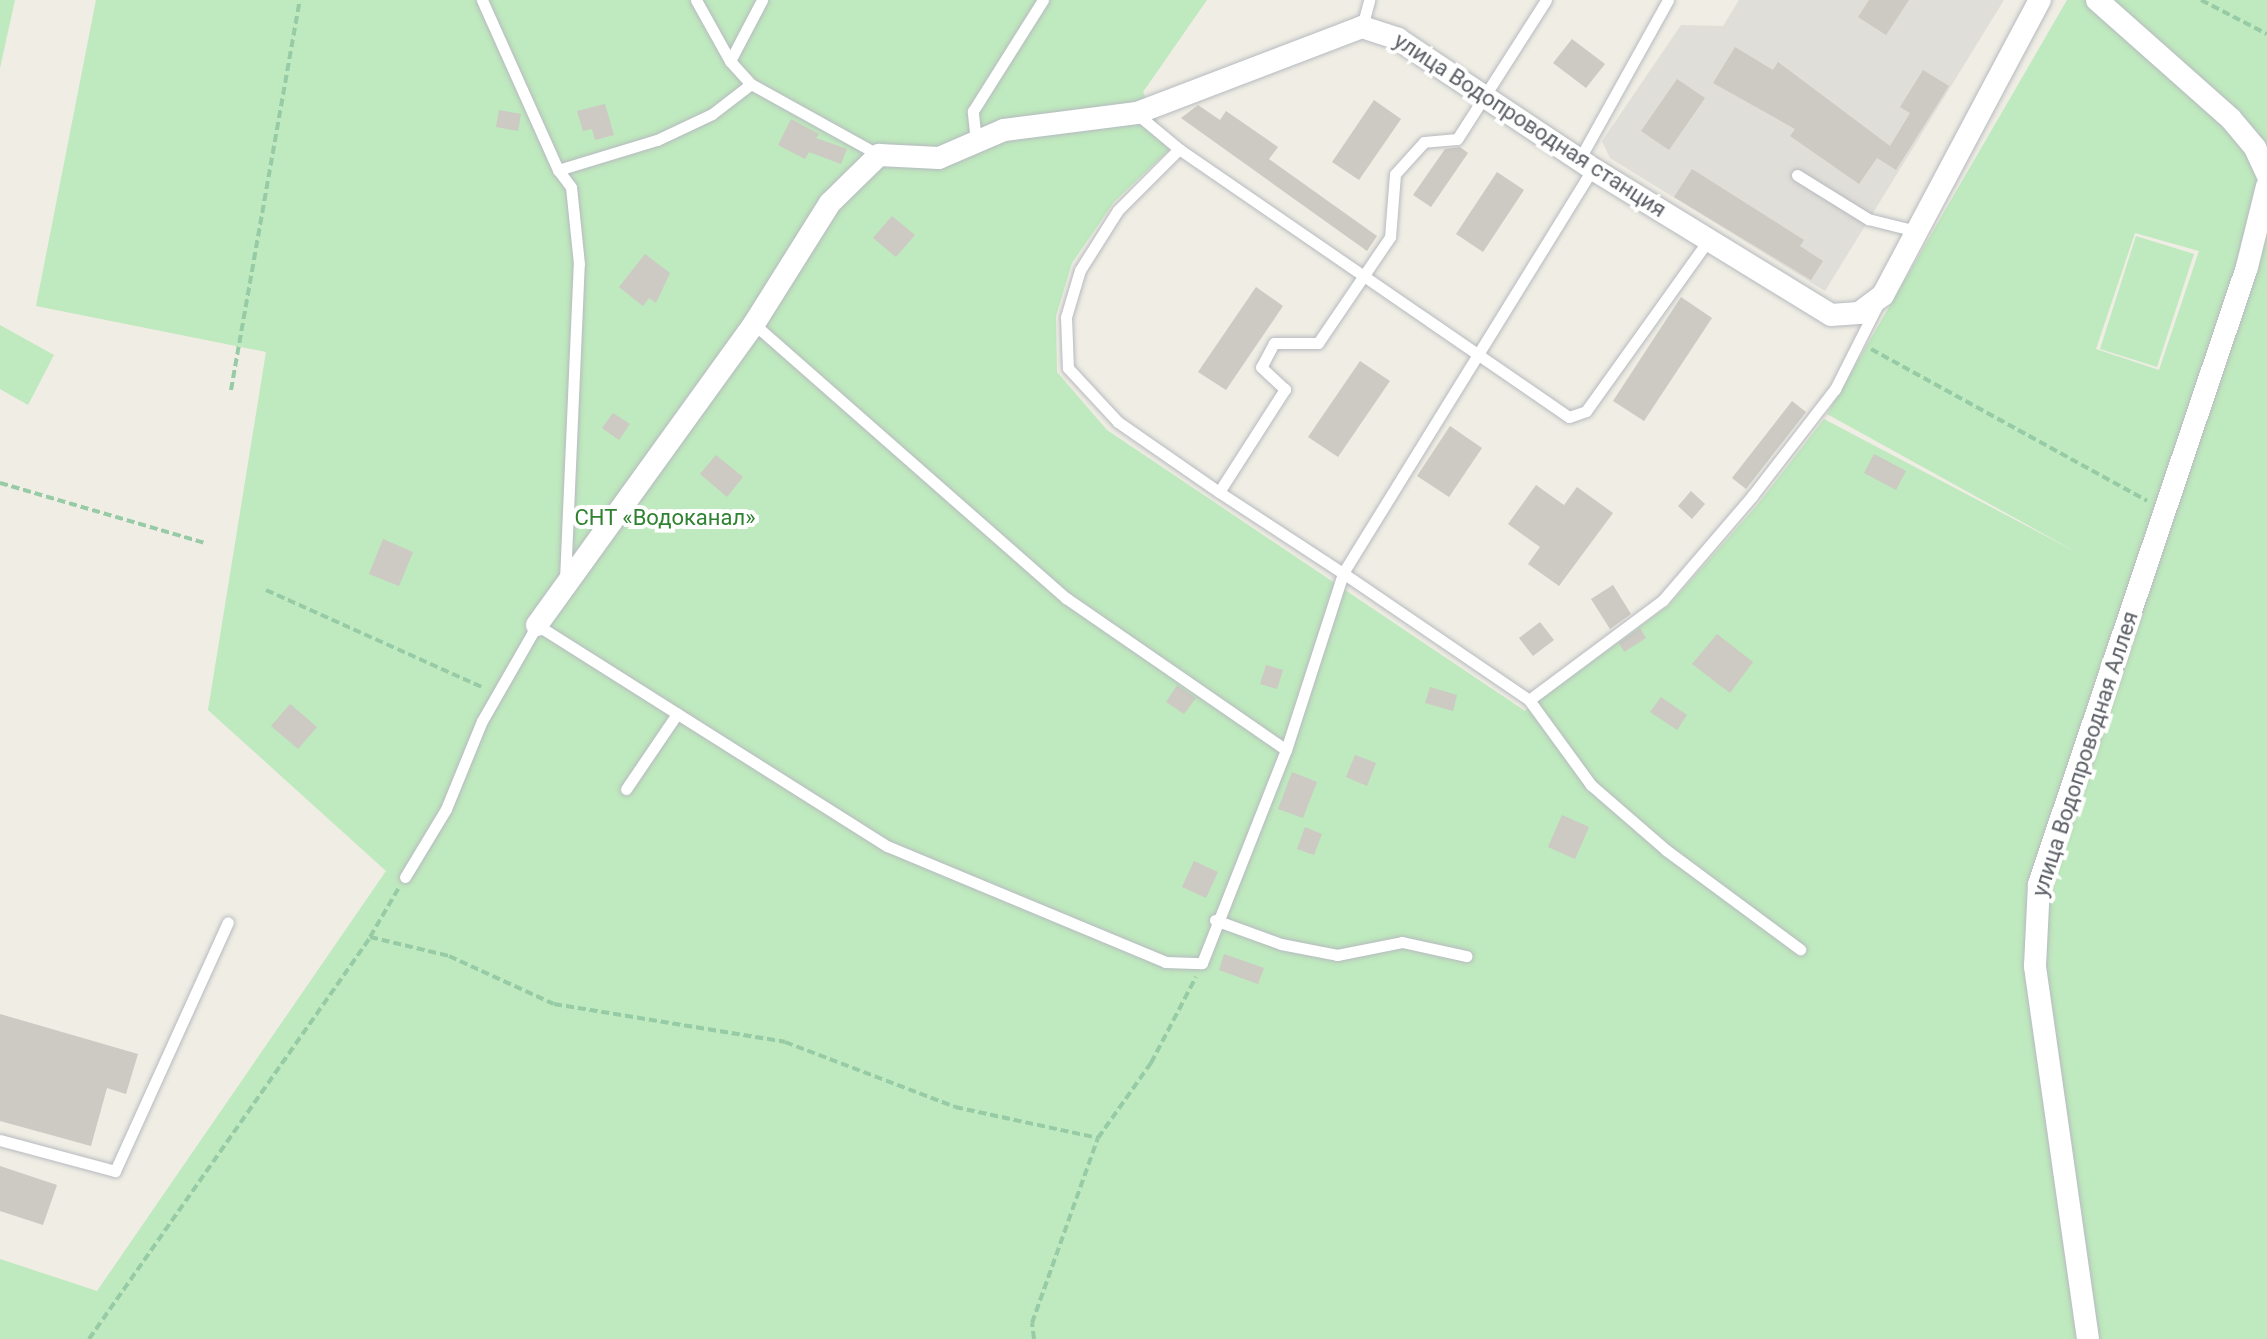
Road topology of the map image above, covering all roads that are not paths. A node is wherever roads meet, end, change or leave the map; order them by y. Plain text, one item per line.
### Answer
1 (482, 0) edge
2 (696, 0) edge
3 (762, 0) edge
4 (1043, 0) edge
5 (1369, 0) edge
6 (1546, 0) edge
7 (1668, 0) edge
8 (2040, 0) edge
9 (2097, 0) edge
10 (1362, 27) junction
11 (730, 61) junction
12 (751, 84) junction
13 (1481, 96) junction
14 (1137, 113) junction
15 (976, 142) junction
16 (1179, 149) junction
17 (879, 155) junction
18 (1586, 165) junction
19 (558, 170) junction
20 (2267, 174) edge
21 (1797, 175) dead end
22 (2267, 186) edge
23 (1916, 231) junction
24 (1709, 239) junction
25 (1365, 277) junction
26 (1883, 295) junction
27 (754, 324) junction
28 (1481, 354) junction
29 (1219, 492) junction
30 (1343, 573) junction
31 (564, 589) junction
32 (537, 625) junction
33 (1529, 700) junction
34 (677, 714) junction
35 (1286, 750) junction
36 (626, 789) dead end
37 (405, 877) road end
38 (1215, 920) junction
39 (228, 922) dead end
40 (1800, 949) dead end
41 (1466, 956) dead end
42 (0, 1140) edge
43 (2088, 1339) edge

1 - 19 lane
2 - 11 lane
3 - 11 lane
4 - 15 lane
5 - 10 lane
6 - 13 lane
7 - 18 lane
8 - 23 street
9 - 20 street
10 - 13 street, улица Водопроводная станция
10 - 14 street
11 - 12 lane
12 - 17 lane
12 - 19 lane
13 - 18 street, улица Водопроводная станция
13 - 25 lane
14 - 15 street
14 - 16 lane
15 - 17 street
16 - 25 lane
16 - 29 lane
17 - 27 street
18 - 24 street, улица Водопроводная станция
18 - 28 lane
19 - 31 lane
21 - 23 lane
22 - 43 street, улица Водопроводная Аллея
23 - 26 street
24 - 26 street, улица Водопроводная станция
24 - 28 lane
25 - 28 lane
25 - 29 lane
26 - 33 lane
27 - 31 street
27 - 35 lane
28 - 30 lane
29 - 30 lane
30 - 33 lane
30 - 35 lane
31 - 32 street
32 - 34 lane
32 - 37 lane
33 - 40 lane
34 - 36 lane
34 - 38 lane
35 - 38 lane
38 - 41 lane
39 - 42 lane

